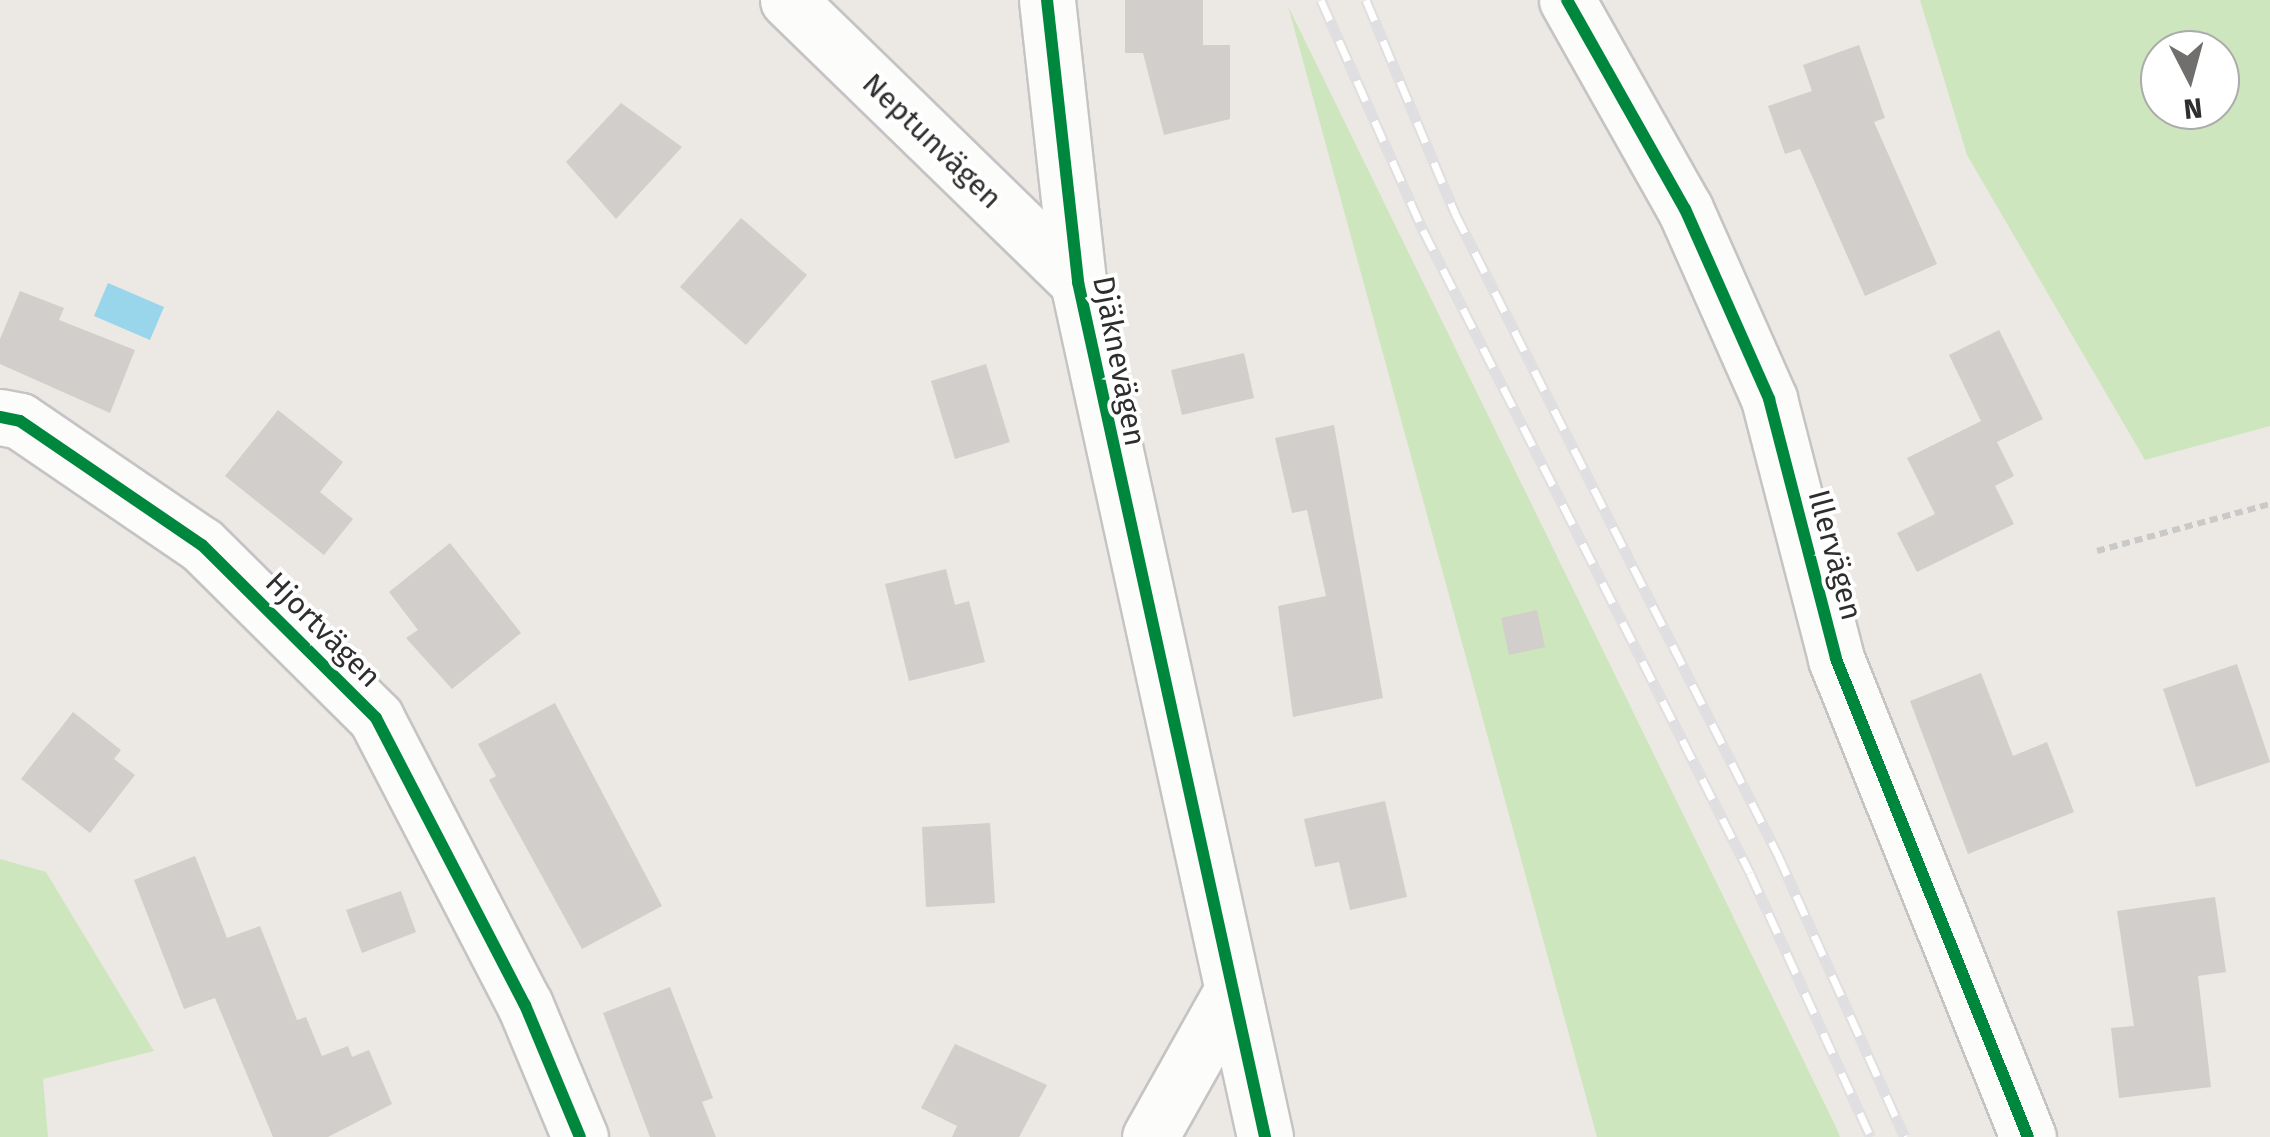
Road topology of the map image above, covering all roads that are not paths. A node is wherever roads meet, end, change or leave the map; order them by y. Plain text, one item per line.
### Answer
1 (788, 0) edge
2 (1047, 0) edge
3 (1567, 0) edge
4 (1078, 282) junction
5 (0, 417) edge
6 (1229, 996) junction
7 (580, 1137) edge
8 (1150, 1137) edge
9 (1265, 1137) edge
10 (2028, 1137) edge

1 - 4 street, Neptunvägen
2 - 4 street, Djäknevägen
3 - 10 street, Illervägen
4 - 6 street, Djäknevägen
5 - 7 street, Hjortvägen
6 - 8 street
6 - 9 street, Djäknevägen

